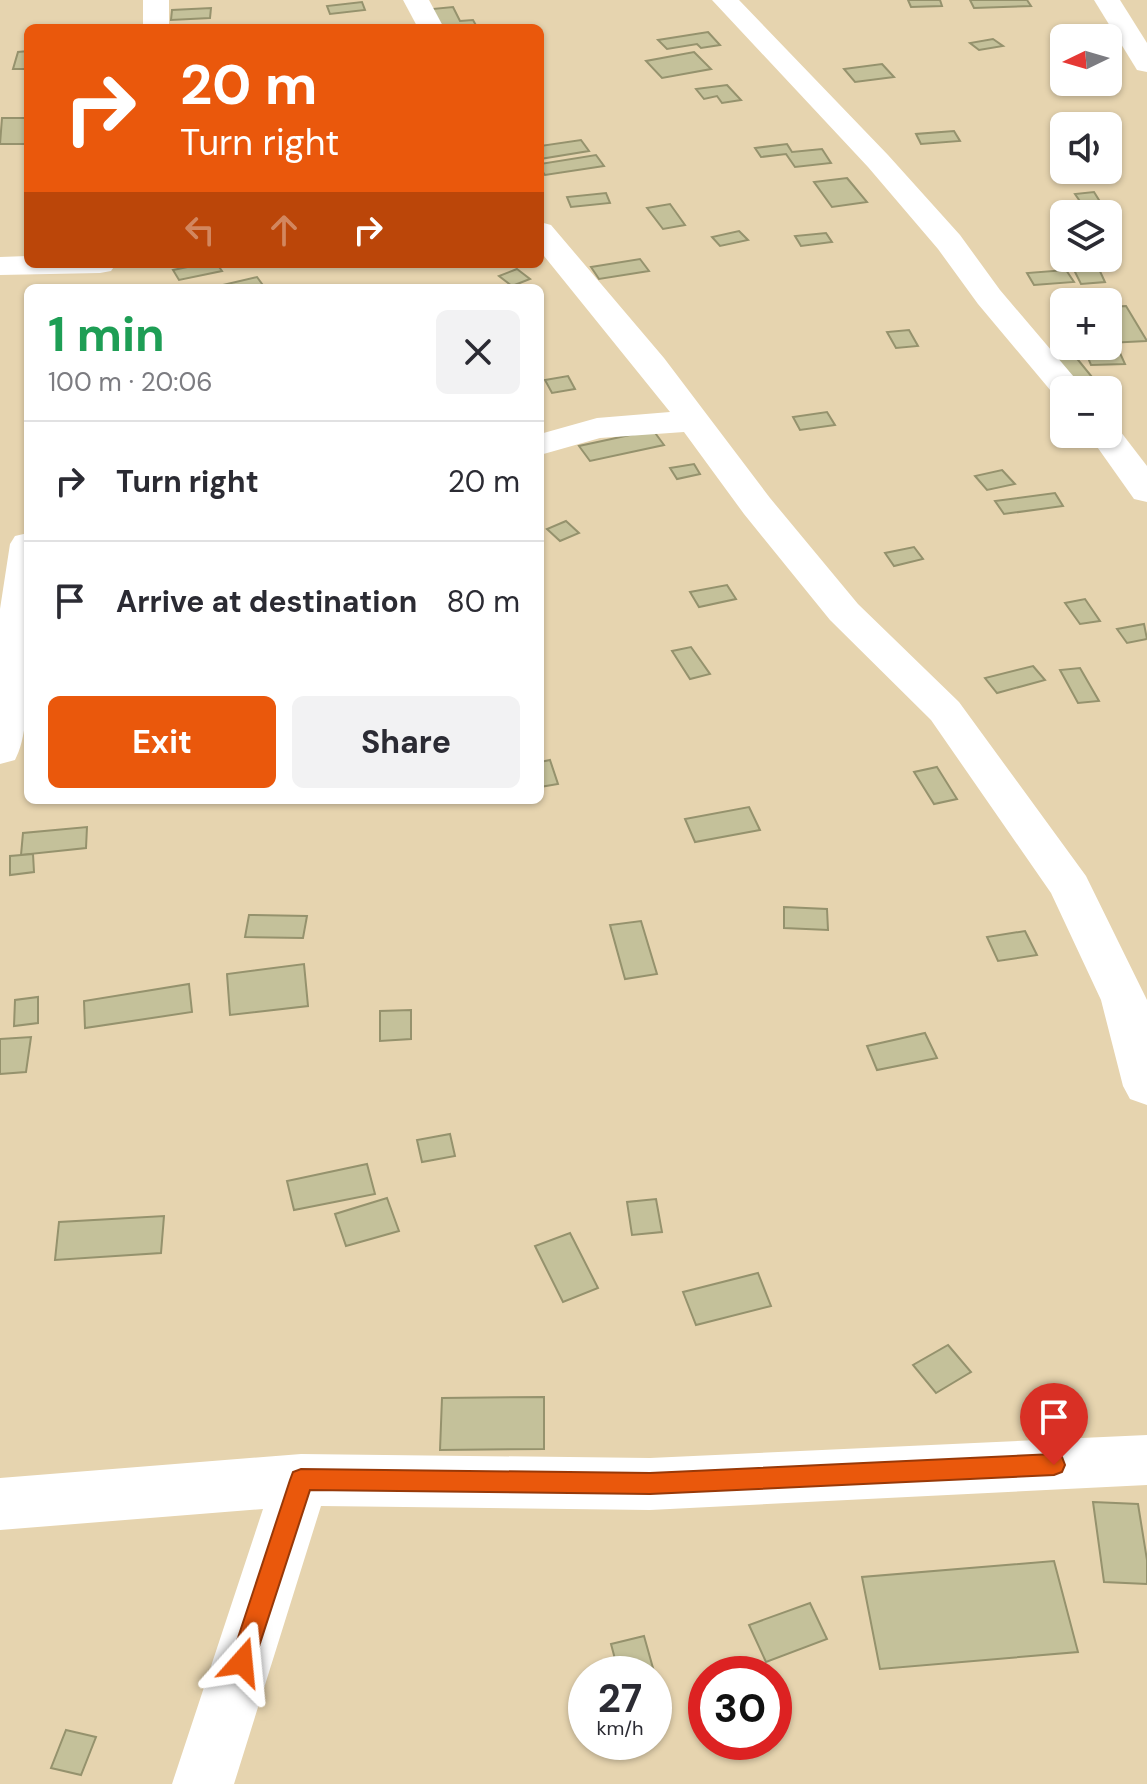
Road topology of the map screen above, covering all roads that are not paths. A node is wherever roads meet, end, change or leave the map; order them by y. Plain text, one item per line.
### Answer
1 (156, 0) edge
2 (416, 0) edge
3 (727, 0) edge
4 (1107, 0) edge
5 (156, 24) edge
6 (429, 24) edge
7 (1147, 64) edge
8 (544, 236) edge
9 (0, 266) edge
10 (24, 266) edge
11 (1056, 376) edge
12 (693, 421) junction
13 (544, 444) edge
14 (1115, 448) edge
15 (1147, 491) edge
16 (24, 573) edge
17 (0, 750) edge
18 (1147, 1086) edge
19 (1147, 1460) edge
20 (301, 1480) junction
21 (0, 1504) edge
22 (203, 1784) edge

1 - 5 street
2 - 6 street
3 - 11 street
4 - 7 street
8 - 12 street
9 - 10 street
12 - 13 street
12 - 18 street
14 - 15 street
16 - 17 street
19 - 20 street
20 - 21 street
20 - 22 street

